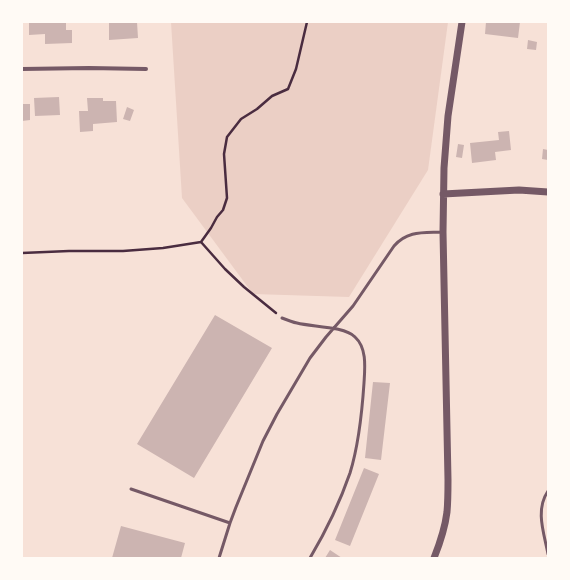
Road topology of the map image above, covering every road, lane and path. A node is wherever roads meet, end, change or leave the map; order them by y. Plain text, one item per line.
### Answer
1 (307, 22) edge
2 (462, 22) edge
3 (22, 69) edge
4 (146, 69) dead end
5 (548, 192) edge
6 (443, 194) junction
7 (443, 232) junction
8 (201, 242) junction
9 (22, 253) edge
10 (282, 318) joint
11 (334, 329) junction
12 (131, 489) dead end
13 (548, 491) edge
14 (230, 523) junction
15 (548, 554) edge
16 (220, 558) edge
17 (310, 558) edge
18 (434, 558) edge

1 - 8 path
2 - 6 street
3 - 4 street
5 - 6 street
6 - 7 street
7 - 11 lane
7 - 18 street
8 - 9 path
8 - 10 path
10 - 11 lane
11 - 14 lane
11 - 17 lane
12 - 14 lane
13 - 15 lane
14 - 16 lane

